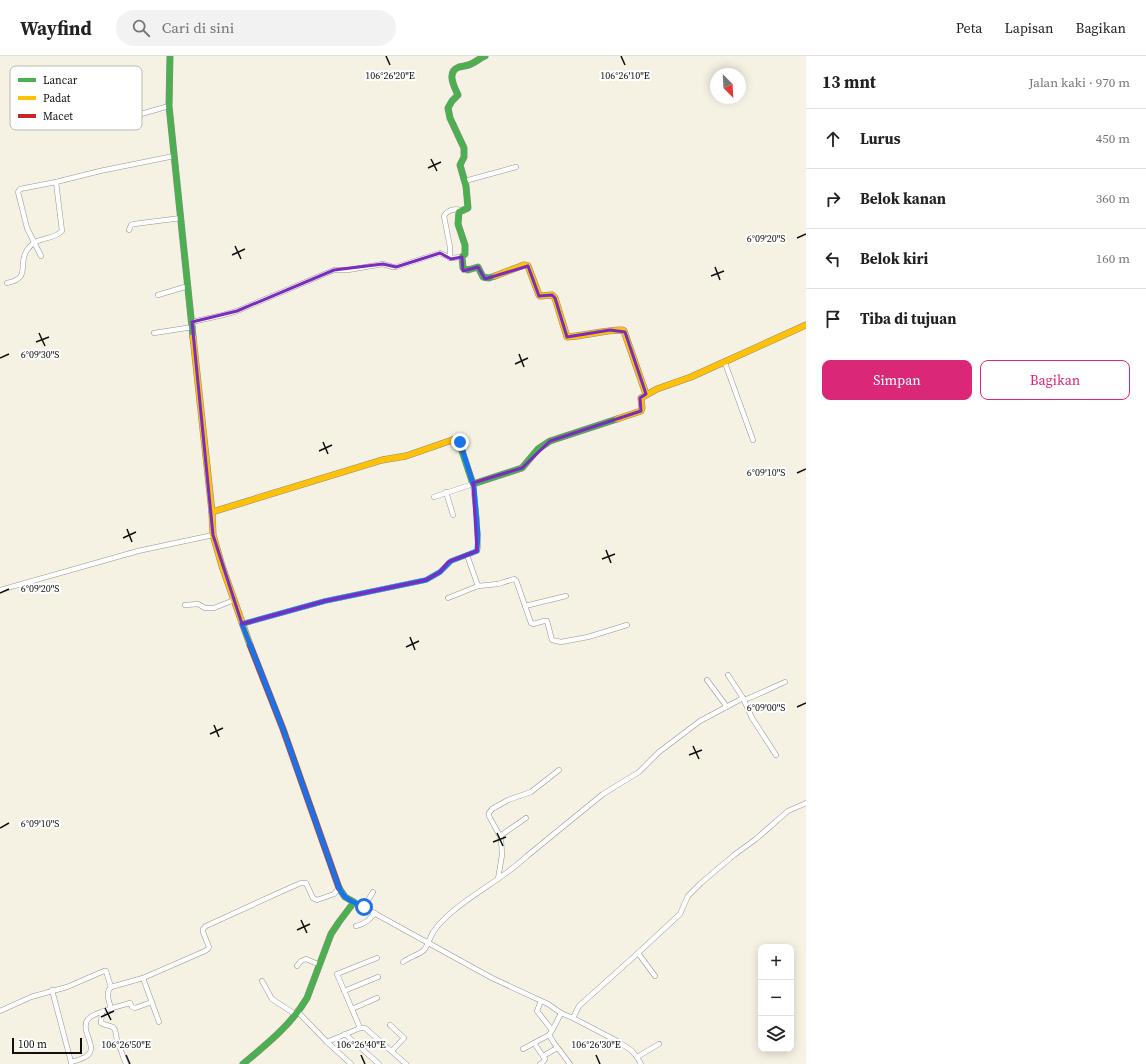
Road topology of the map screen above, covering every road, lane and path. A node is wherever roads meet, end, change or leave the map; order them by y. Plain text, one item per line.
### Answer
1 (170, 56) edge
2 (485, 56) edge
3 (169, 106) junction
4 (142, 114) edge
5 (174, 156) junction
6 (516, 167) dead end
7 (465, 181) junction
8 (56, 182) junction
9 (463, 211) junction
10 (181, 218) junction
11 (129, 230) dead end
12 (34, 242) junction
13 (41, 256) dead end
14 (462, 257) junction
15 (450, 258) junction
16 (7, 283) dead end
17 (188, 286) junction
18 (158, 294) dead end
19 (192, 324) junction
20 (806, 324) edge
21 (154, 333) dead end
22 (725, 363) junction
23 (646, 394) junction
24 (753, 440) dead end
25 (473, 484) junction
26 (446, 492) junction
27 (434, 497) dead end
28 (212, 512) junction
29 (453, 515) dead end
30 (214, 535) junction
31 (466, 555) junction
32 (478, 586) junction
33 (0, 590) edge
34 (566, 596) dead end
35 (448, 598) dead end
36 (234, 600) junction
37 (185, 605) dead end
38 (525, 606) junction
39 (242, 624) junction
40 (627, 625) dead end
41 (728, 675) dead end
42 (707, 680) dead end
43 (785, 682) dead end
44 (743, 699) junction
45 (727, 707) junction
46 (776, 755) dead end
47 (560, 770) dead end
48 (806, 803) edge
49 (526, 818) dead end
50 (500, 836) junction
51 (498, 879) junction
52 (339, 888) junction
53 (373, 892) dead end
54 (354, 902) junction
55 (364, 907) junction
56 (375, 913) junction
57 (356, 926) dead end
58 (428, 943) junction
59 (638, 953) junction
60 (377, 958) dead end
61 (403, 962) dead end
62 (320, 965) junction
63 (297, 966) dead end
64 (655, 976) dead end
65 (378, 977) dead end
66 (143, 978) junction
67 (262, 982) dead end
68 (111, 986) junction
69 (52, 990) junction
70 (344, 991) junction
71 (377, 998) dead end
72 (541, 1001) junction
73 (152, 1002) junction
74 (111, 1008) junction
75 (352, 1009) junction
76 (0, 1011) edge
77 (102, 1012) junction
78 (296, 1013) junction
79 (561, 1013) junction
80 (573, 1018) junction
81 (159, 1022) dead end
82 (390, 1025) dead end
83 (360, 1028) junction
84 (552, 1030) junction
85 (345, 1034) junction
86 (549, 1035) junction
87 (327, 1042) junction
88 (534, 1043) junction
89 (659, 1044) dead end
90 (557, 1048) junction
91 (523, 1049) dead end
92 (392, 1051) junction
93 (543, 1056) junction
94 (637, 1057) junction
95 (71, 1063) edge
96 (126, 1064) edge
97 (243, 1064) edge
98 (351, 1064) edge
99 (379, 1064) edge
100 (406, 1064) edge
101 (540, 1064) edge
102 (570, 1064) edge
103 (641, 1064) edge

1 - 3 street
2 - 7 street
3 - 4 street
3 - 5 street
5 - 8 street
5 - 10 street
6 - 7 street
7 - 9 street
8 - 12 street
8 - 12 street
9 - 14 street
9 - 15 street
10 - 11 street
10 - 17 street
12 - 13 street
12 - 16 street
14 - 15 street
14 - 23 street
15 - 19 street
17 - 18 street
17 - 19 street
19 - 21 street
19 - 28 street
20 - 22 street
22 - 23 street
22 - 24 street
23 - 25 street
25 - 26 street
25 - 28 street
25 - 31 street
26 - 27 street
26 - 29 street
28 - 30 street
30 - 33 street
30 - 36 street
31 - 32 street
31 - 39 street
32 - 35 street
32 - 38 street
34 - 38 street
36 - 37 street
36 - 39 street
38 - 40 street
39 - 52 street
41 - 44 street
42 - 45 street
43 - 44 street
44 - 45 street
44 - 46 street
45 - 51 street
47 - 50 street
48 - 59 street
49 - 50 street
50 - 51 street
51 - 58 street
52 - 54 street
52 - 66 street
53 - 55 street
54 - 55 street
54 - 62 street
55 - 56 street
56 - 57 street
56 - 58 street
58 - 61 street
58 - 72 street
59 - 64 street
59 - 80 street
60 - 70 street
62 - 63 street
62 - 78 street
65 - 70 street
66 - 68 street
66 - 73 street
67 - 78 street
68 - 69 street
68 - 74 street
69 - 76 street
69 - 95 street
70 - 75 street
71 - 75 street
72 - 79 street
72 - 84 street
73 - 74 street
73 - 81 street
74 - 77 street
75 - 83 street
77 - 95 street
77 - 96 street
78 - 87 street
78 - 97 street
79 - 80 street
79 - 84 street
80 - 94 street
82 - 92 street
83 - 85 street
83 - 92 street
84 - 86 street
85 - 87 street
85 - 99 street
86 - 88 street
86 - 90 street
87 - 98 street
88 - 91 street
88 - 93 street
89 - 94 street
90 - 93 street
90 - 102 street
92 - 100 street
93 - 101 street
94 - 103 street

